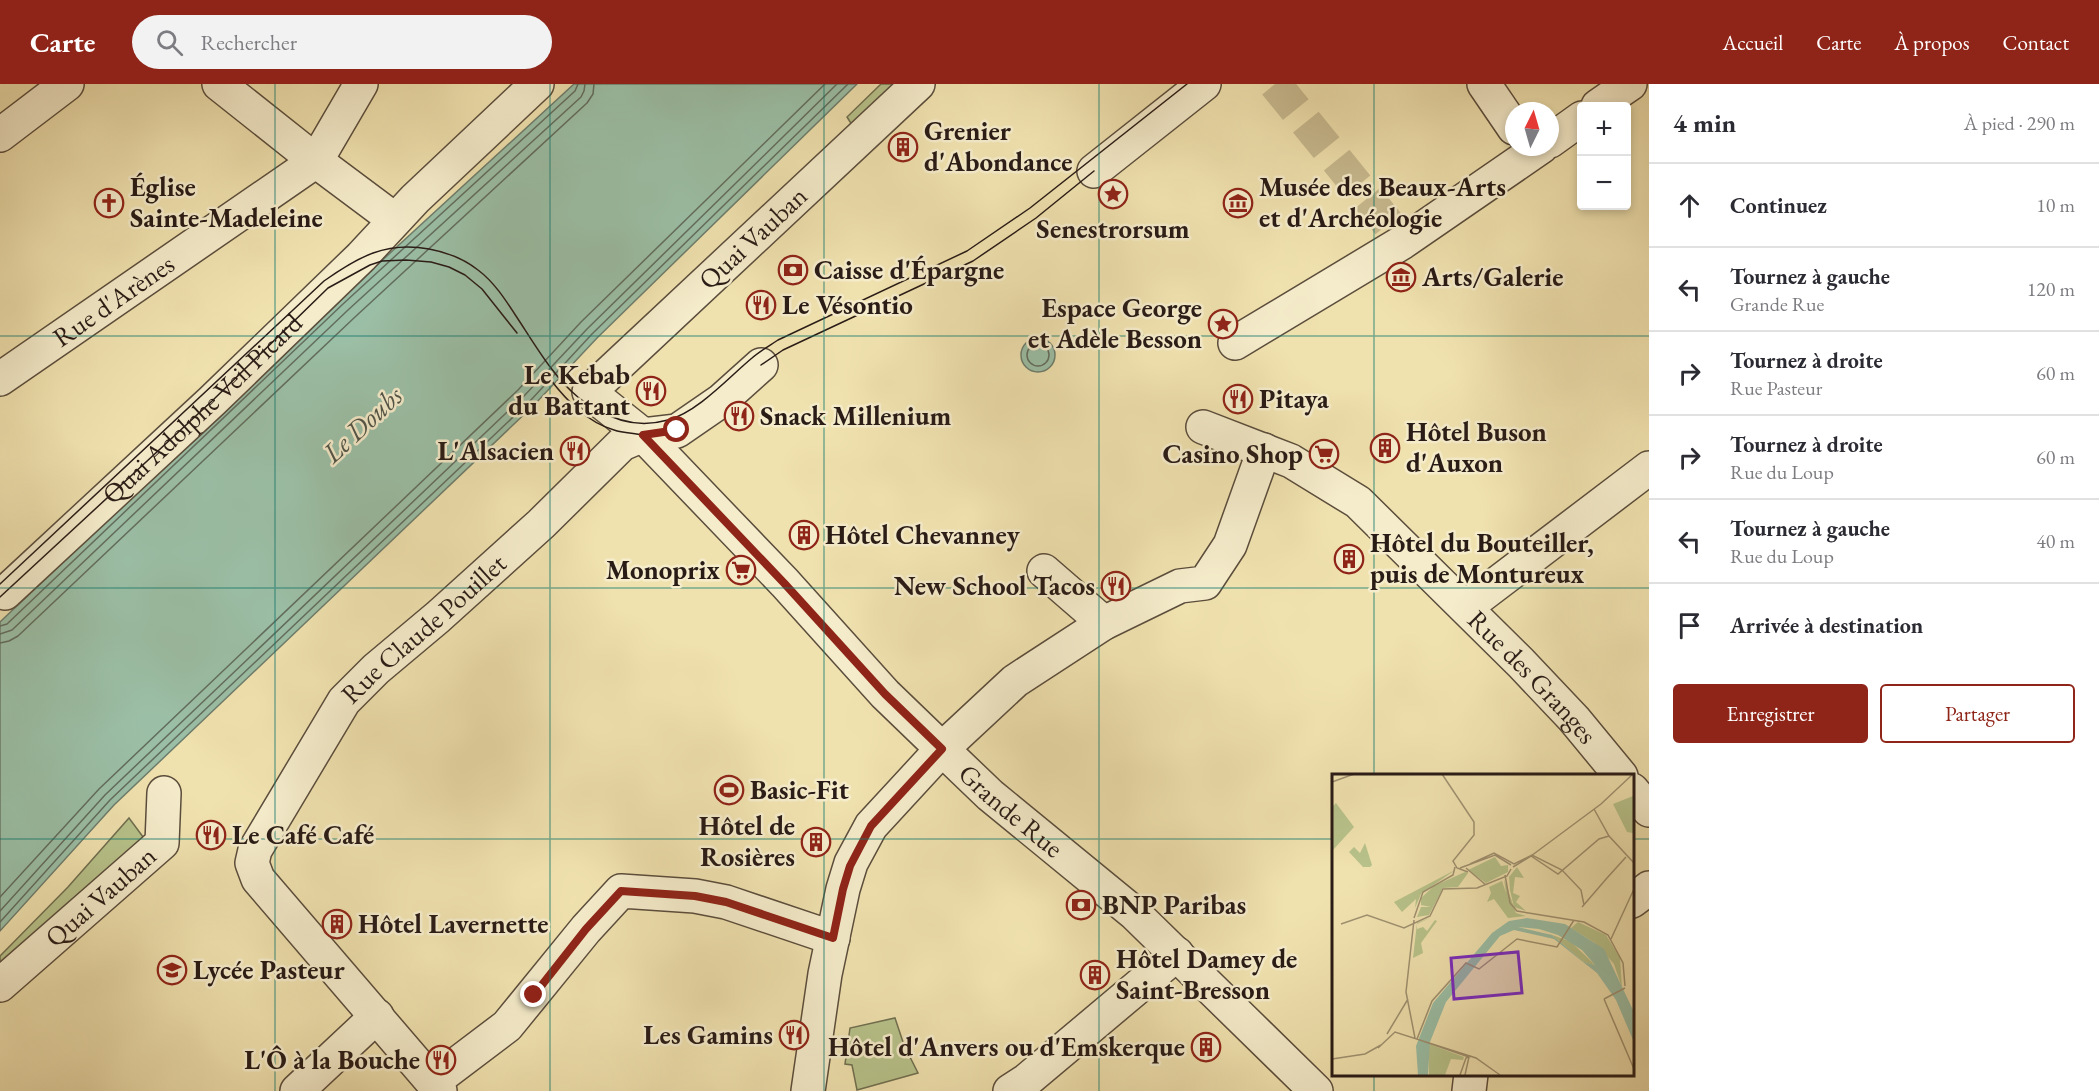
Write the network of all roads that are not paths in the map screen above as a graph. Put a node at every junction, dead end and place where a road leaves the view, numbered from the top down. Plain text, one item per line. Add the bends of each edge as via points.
1 (67, 84) edge
2 (219, 84) edge
3 (361, 84) edge
4 (537, 84) edge
5 (918, 84) edge
6 (1204, 84) edge
7 (1484, 84) edge
8 (1630, 84) edge
9 (1604, 102) edge
10 (1505, 109) edge
11 (1577, 120) edge
12 (1559, 129) edge
13 (0, 135) edge
14 (1516, 156) edge
15 (316, 161) junction
16 (1094, 171) dead end
17 (395, 220) junction
18 (1234, 343) dead end
19 (761, 365) dead end
20 (0, 379) edge
21 (589, 392) joint
22 (1203, 427) dead end
23 (643, 435) junction
24 (1264, 450) junction
25 (1649, 468) edge
26 (1044, 572) dead end
27 (6, 594) edge
28 (1466, 607) junction
29 (1104, 622) junction
30 (942, 749) junction
31 (1619, 774) edge
32 (164, 792) dead end
33 (1634, 792) edge
34 (1649, 810) edge
35 (1649, 888) edge
36 (1634, 899) edge
37 (833, 938) junction
38 (1177, 954) junction
39 (0, 985) edge
40 (376, 1016) junction
41 (1471, 1076) edge
42 (436, 1087) edge
43 (297, 1091) edge
44 (808, 1091) edge
45 (1010, 1091) edge
46 (1316, 1091) edge
47 (1469, 1091) edge

1 - 13 street
2 - 15 street
3 - 15 street
4 - 17 street, Quai Adolphe Veil Picard
5 - 21 street, Quai Vauban
6 - 16 street
7 - 10 street
8 - 9 street
11 - 12 street
14 - 18 street via 1403,242
15 - 17 street
15 - 20 street, Rue d'Arènes
17 - 27 street, Quai Adolphe Veil Picard via 228,385
19 - 23 street, Rue Claude Pouillet via 722,400 677,430
21 - 23 street, Grande Rue
22 - 24 street, Rue des Granges
23 - 30 street, Grande Rue via 885,694
23 - 40 street, Rue Claude Pouillet via 622,444 540,524 344,701 255,850 252,863 258,879
24 - 28 street, Rue des Granges via 1291,461 1358,502
24 - 29 street via 1230,545 1205,583 1180,585
25 - 28 street
26 - 29 street
28 - 31 street, Rue des Granges via 1574,718
29 - 30 street via 1015,681
30 - 37 street via 871,826 850,866
30 - 38 street, Grande Rue via 990,795 1134,913
32 - 39 street, Quai Vauban via 162,843
33 - 34 street
35 - 36 street
37 - 42 street via 726,902 621,891 507,1026
37 - 44 street
38 - 45 street
38 - 46 street, Grande Rue
40 - 42 street
40 - 43 street
41 - 47 street

